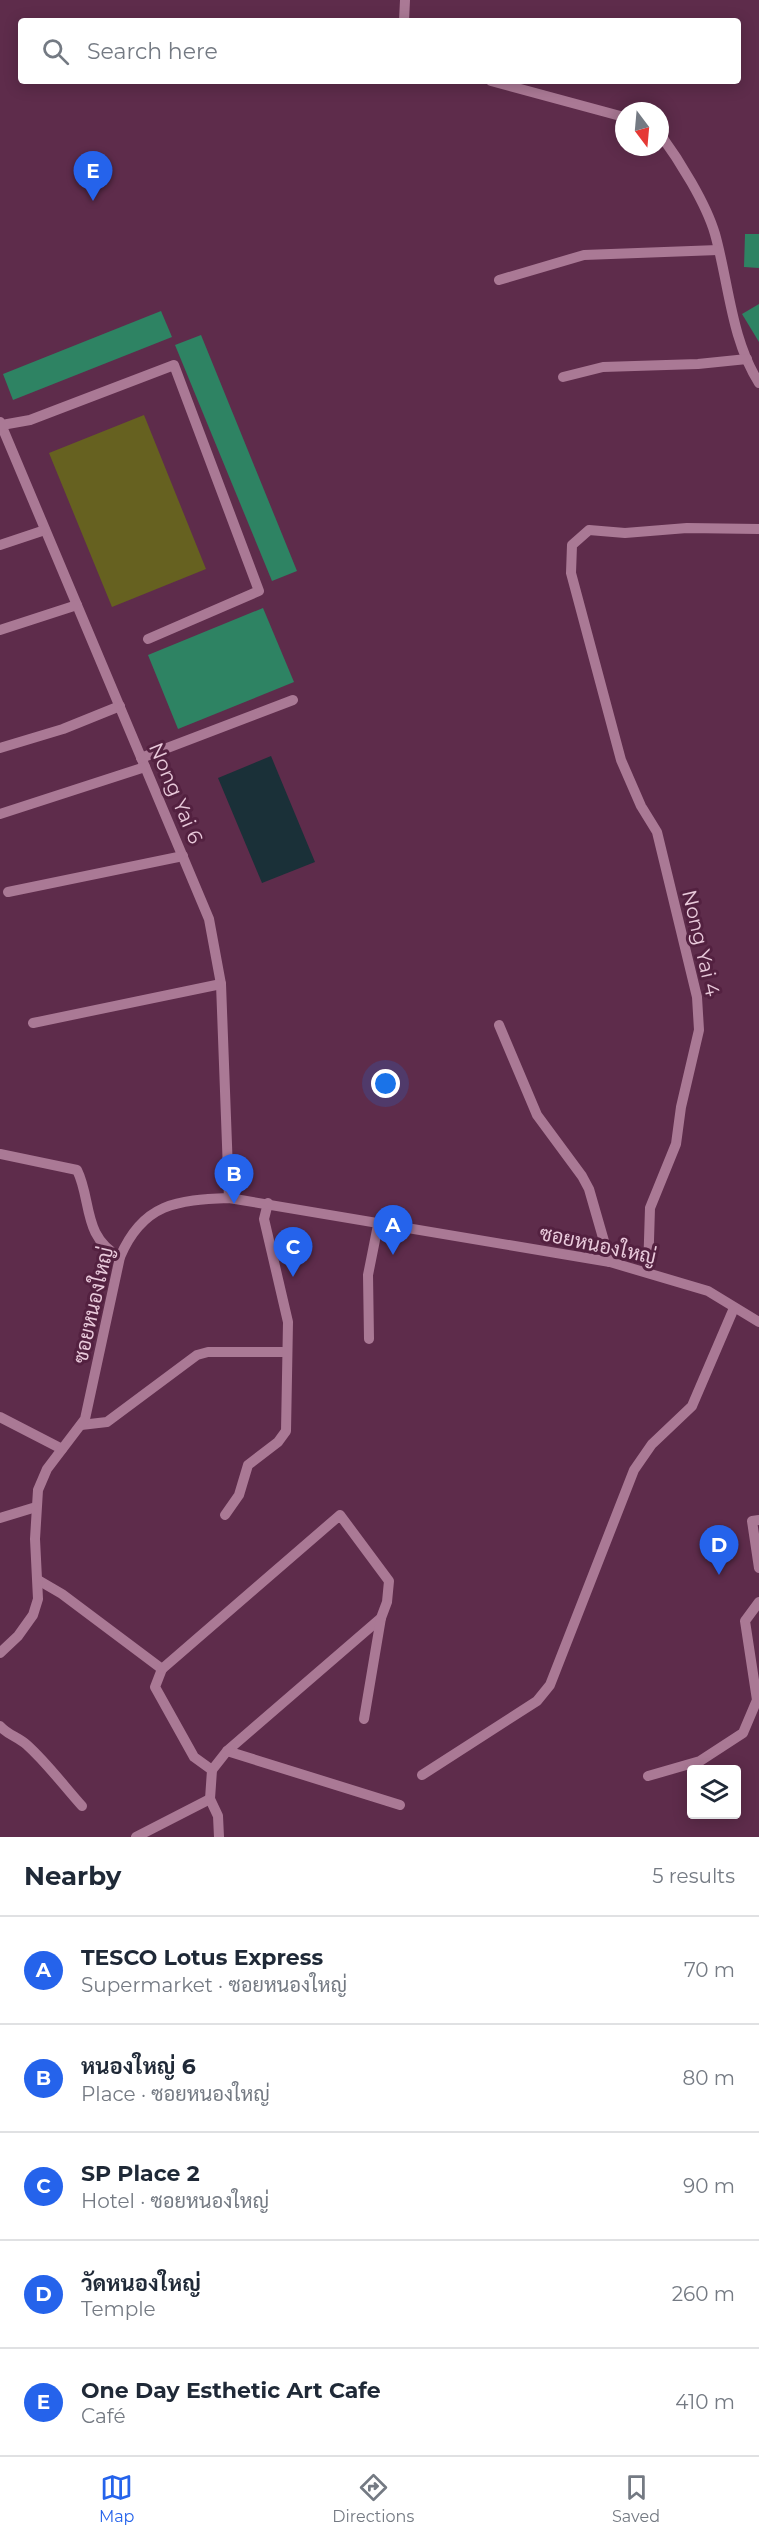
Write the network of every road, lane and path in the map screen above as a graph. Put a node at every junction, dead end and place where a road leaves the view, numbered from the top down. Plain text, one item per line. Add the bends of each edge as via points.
1 (405, 0) edge
2 (404, 18) edge
3 (502, 84) edge
4 (615, 115) edge
5 (669, 146) edge
6 (718, 250) junction
7 (499, 280) dead end
8 (747, 359) junction
9 (563, 377) dead end
10 (759, 383) edge
11 (1, 428) edge
12 (759, 529) edge
13 (45, 530) junction
14 (0, 545) edge
15 (77, 605) junction
16 (0, 630) edge
17 (148, 639) dead end
18 (293, 700) dead end
19 (120, 706) junction
20 (0, 748) edge
21 (143, 762) junction
22 (0, 814) edge
23 (183, 856) junction
24 (8, 892) dead end
25 (221, 984) junction
26 (33, 1023) dead end
27 (499, 1025) dead end
28 (0, 1154) edge
29 (230, 1198) junction
30 (268, 1203) junction
31 (378, 1225) junction
32 (120, 1257) junction
33 (610, 1262) junction
34 (648, 1272) junction
35 (734, 1308) junction
36 (759, 1322) edge
37 (369, 1339) dead end
38 (286, 1352) junction
39 (0, 1418) edge
40 (81, 1425) junction
41 (62, 1449) junction
42 (36, 1507) junction
43 (225, 1515) dead end
44 (0, 1518) edge
45 (759, 1520) edge
46 (759, 1568) edge
47 (38, 1580) junction
48 (759, 1602) edge
49 (381, 1618) junction
50 (0, 1653) edge
51 (162, 1669) junction
52 (364, 1719) dead end
53 (0, 1726) edge
54 (226, 1751) junction
55 (212, 1770) junction
56 (422, 1775) dead end
57 (648, 1776) dead end
58 (210, 1799) junction
59 (400, 1805) dead end
60 (82, 1806) dead end
61 (136, 1837) edge
62 (219, 1837) edge

1 - 2 street
3 - 4 street
5 - 6 street via 714,232
6 - 7 street via 584,255
6 - 8 street
8 - 9 street via 603,367
8 - 10 street
11 - 13 street, Nong Yai 6
11 - 17 street via 174,365 259,591
12 - 34 street, Nong Yai 4 via 687,528 626,533 589,530 572,545 571,573 621,760 657,832 697,997 699,1030 676,1144 650,1208
13 - 14 street
13 - 15 street, Nong Yai 6
15 - 16 street
15 - 19 street, Nong Yai 6
18 - 21 street
19 - 20 street
19 - 21 street, Nong Yai 6
21 - 22 street
21 - 23 street, Nong Yai 6
23 - 24 street
23 - 25 street, Nong Yai 6 via 209,919
25 - 26 street
25 - 29 street, Nong Yai 6
27 - 33 street via 537,1115 589,1189
28 - 32 street via 77,1170 90,1221 101,1241
29 - 30 street, ซอยหนองใหญ่
29 - 32 street, ซอยหนองใหญ่ via 176,1203 152,1212 128,1238
30 - 31 street, ซอยหนองใหญ่
30 - 38 street via 264,1220 288,1322
31 - 33 street, ซอยหนองใหญ่
31 - 37 street via 368,1275
32 - 40 street, ซอยหนองใหญ่ via 91,1402
33 - 34 street, ซอยหนองใหญ่
34 - 35 street, ซอยหนองใหญ่ via 708,1291
35 - 36 street, ซอยหนองใหญ่
35 - 56 street via 692,1406 652,1444 634,1470 550,1685 537,1701
38 - 40 street via 197,1355 107,1422
38 - 43 street via 286,1431 248,1465 240,1495
39 - 41 street
40 - 41 street, ซอยหนองใหญ่
41 - 42 street, ซอยหนองใหญ่ via 47,1469
42 - 44 street
42 - 47 street, ซอยหนองใหญ่
45 - 46 street via 752,1521
47 - 50 street, ซอยหนองใหญ่ via 33,1615
47 - 51 street
48 - 57 street via 745,1621 757,1700 743,1733 700,1761
49 - 51 street via 389,1581 340,1515
49 - 52 street
49 - 54 street
51 - 55 street via 155,1687 194,1757
53 - 60 street via 28,1746
54 - 55 street
54 - 59 street
55 - 58 street
58 - 61 street
58 - 62 street via 218,1816

